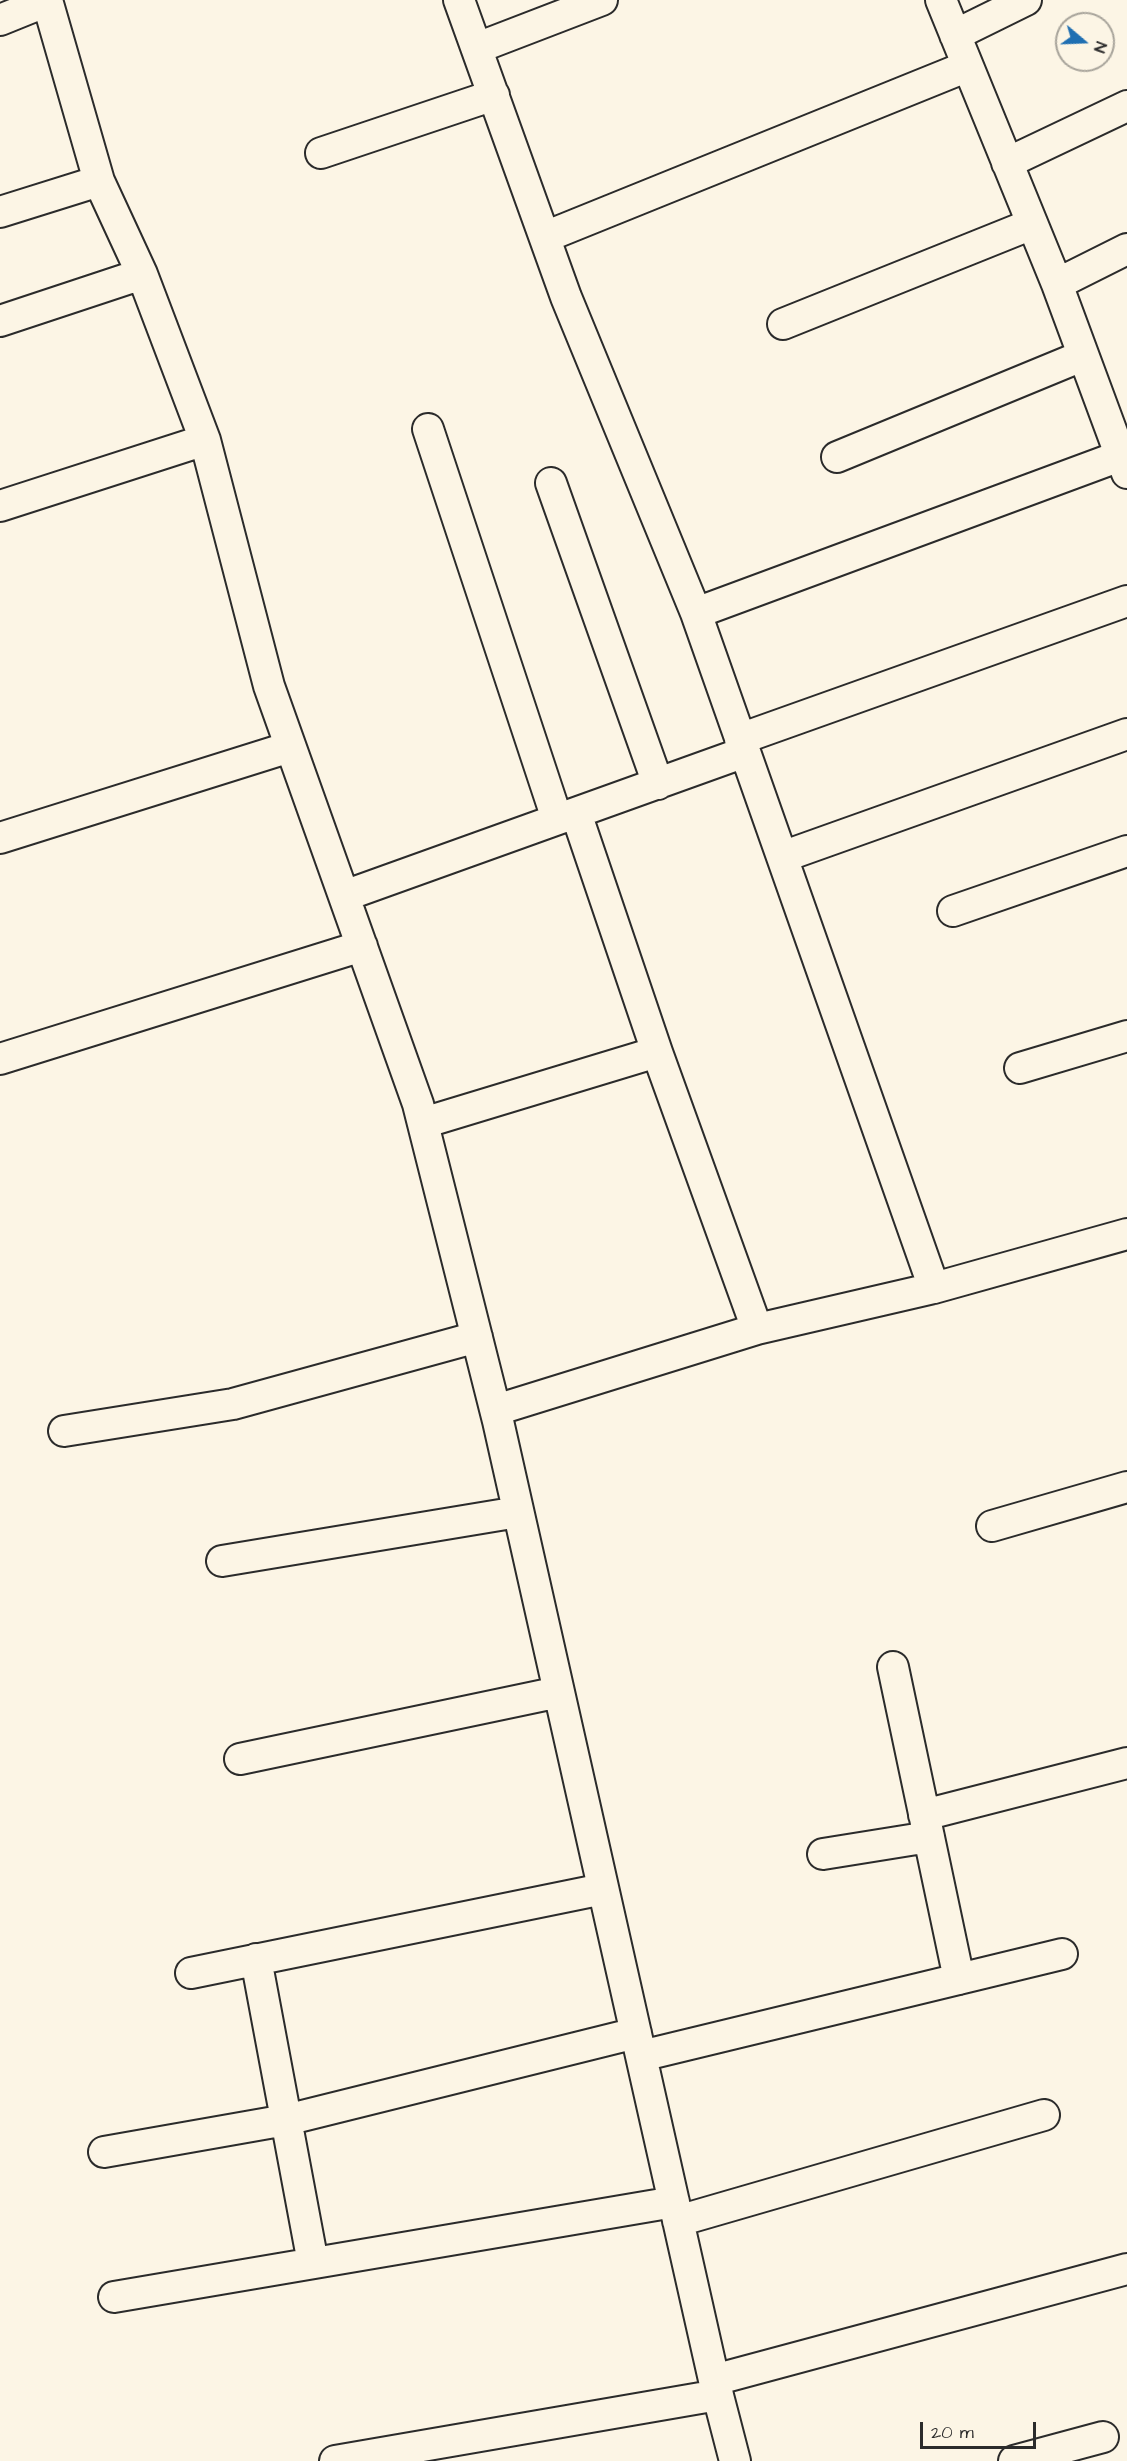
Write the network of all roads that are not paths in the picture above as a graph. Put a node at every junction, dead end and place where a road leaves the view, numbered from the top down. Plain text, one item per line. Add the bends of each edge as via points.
1 (459, 0) edge
2 (603, 0) edge
3 (941, 0) edge
4 (1026, 0) edge
5 (47, 1) edge
6 (0, 20) edge
7 (955, 35) junction
8 (477, 48) junction
9 (968, 66) junction
10 (494, 95) junction
11 (1127, 106) edge
12 (321, 153) dead end
13 (1007, 163) junction
14 (99, 181) junction
15 (0, 212) edge
16 (1032, 224) junction
17 (545, 237) junction
18 (1127, 249) edge
19 (142, 274) junction
20 (1057, 284) junction
21 (0, 321) edge
22 (783, 324) dead end
23 (1082, 356) junction
24 (428, 429) dead end
25 (206, 440) junction
26 (1122, 448) edge
27 (837, 457) dead end
28 (551, 483) dead end
29 (0, 506) edge
30 (1127, 601) edge
31 (696, 613) junction
32 (1127, 734) edge
33 (743, 746) junction
34 (290, 747) junction
35 (658, 784) junction
36 (566, 816) junction
37 (0, 838) edge
38 (1127, 851) edge
39 (782, 857) junction
40 (344, 896) junction
41 (953, 911) dead end
42 (362, 946) junction
43 (1127, 1036) edge
44 (657, 1052) junction
45 (0, 1059) edge
46 (1020, 1068) dead end
47 (423, 1123) junction
48 (1127, 1234) edge
49 (934, 1288) junction
50 (757, 1329) junction
51 (477, 1337) junction
52 (496, 1410) junction
53 (64, 1431) dead end
54 (1127, 1487) edge
55 (518, 1512) junction
56 (992, 1526) dead end
57 (222, 1561) dead end
58 (893, 1667) dead end
59 (559, 1692) junction
60 (240, 1759) dead end
61 (1127, 1763) edge
62 (926, 1826) junction
63 (823, 1854) dead end
64 (603, 1889) junction
65 (1062, 1954) dead end
66 (256, 1959) junction
67 (191, 1973) dead end
68 (959, 1979) junction
69 (638, 2045) junction
70 (1044, 2115) dead end
71 (286, 2120) junction
72 (104, 2152) dead end
73 (676, 2212) junction
74 (313, 2263) junction
75 (1127, 2269) edge
76 (114, 2297) dead end
77 (716, 2388) junction
78 (1103, 2437) dead end
79 (334, 2461) edge
80 (735, 2461) edge
81 (1014, 2461) edge

1 - 8 street
2 - 8 street
3 - 7 street
4 - 7 street
5 - 6 street
5 - 14 street
7 - 9 street
8 - 10 street
9 - 13 street
9 - 17 street
10 - 12 street
10 - 17 street
11 - 13 street
13 - 16 street
14 - 15 street
14 - 19 street
16 - 20 street
16 - 22 street
17 - 31 street
18 - 20 street
19 - 21 street
19 - 25 street
20 - 23 street
23 - 26 street
23 - 27 street
24 - 36 street
25 - 29 street
25 - 34 street via 269,686
26 - 31 street
28 - 35 street
30 - 33 street
31 - 33 street
32 - 39 street
33 - 35 street
33 - 39 street
34 - 37 street
34 - 40 street
35 - 36 street
36 - 40 street
36 - 44 street
38 - 41 street
39 - 49 street
40 - 42 street
42 - 45 street
42 - 47 street
43 - 46 street
44 - 47 street
44 - 50 street
47 - 51 street
48 - 49 street
49 - 50 street
50 - 52 street
51 - 52 street
51 - 53 street via 233,1404
52 - 55 street
54 - 56 street
55 - 57 street
55 - 59 street
58 - 62 street
59 - 60 street
59 - 64 street
61 - 62 street
62 - 63 street
62 - 68 street
64 - 66 street
64 - 69 street
65 - 68 street
66 - 67 street
66 - 71 street
68 - 69 street
69 - 71 street
69 - 73 street
70 - 73 street
71 - 72 street
71 - 74 street
73 - 74 street
73 - 77 street
74 - 76 street
75 - 77 street
77 - 79 street
77 - 80 street
78 - 81 street

